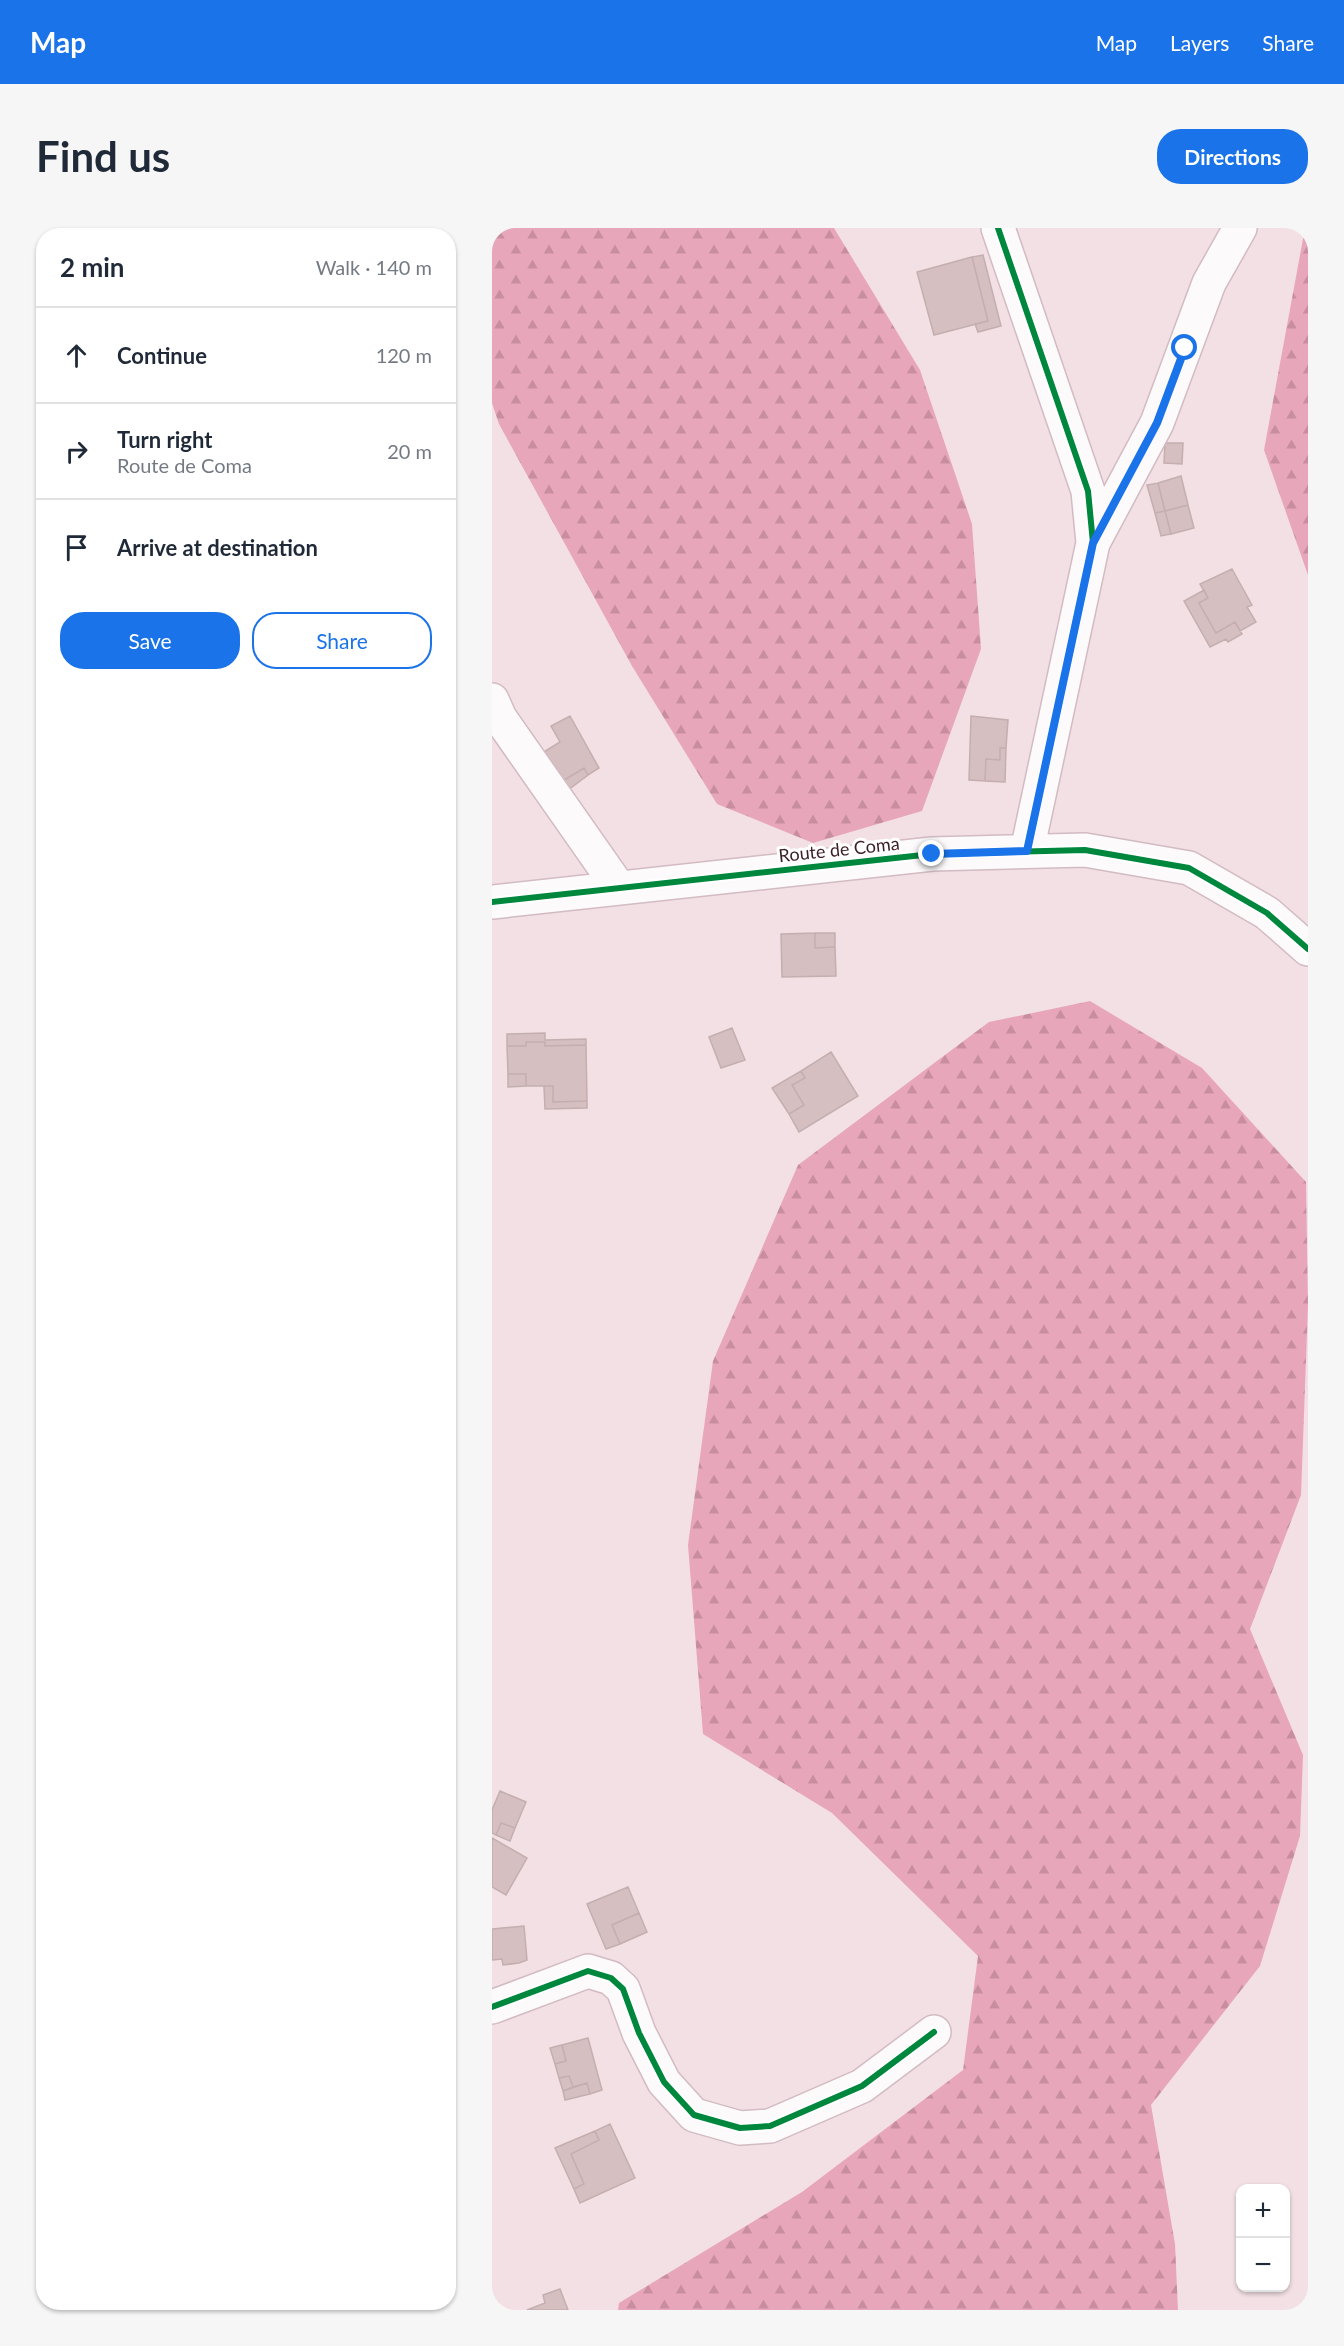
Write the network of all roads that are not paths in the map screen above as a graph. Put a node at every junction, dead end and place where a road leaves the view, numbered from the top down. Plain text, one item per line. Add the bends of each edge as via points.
1 (998, 228) edge
2 (1240, 228) edge
3 (1093, 543) junction
4 (492, 700) edge
5 (1027, 851) junction
6 (619, 888) junction
7 (492, 902) edge
8 (1308, 950) edge
9 (492, 2007) edge
10 (934, 2032) dead end

1 - 3 street via 1088,491
2 - 3 street via 1209,283 1157,423
3 - 5 street
4 - 6 street via 500,718
5 - 6 street, Route de Coma via 932,854
5 - 8 street, Route de Coma via 1085,850 1189,868 1267,913
6 - 7 street, Route de Coma
9 - 10 street via 588,1971 611,1978 623,1989 639,2033 664,2082 694,2115 740,2128 770,2126 862,2086

